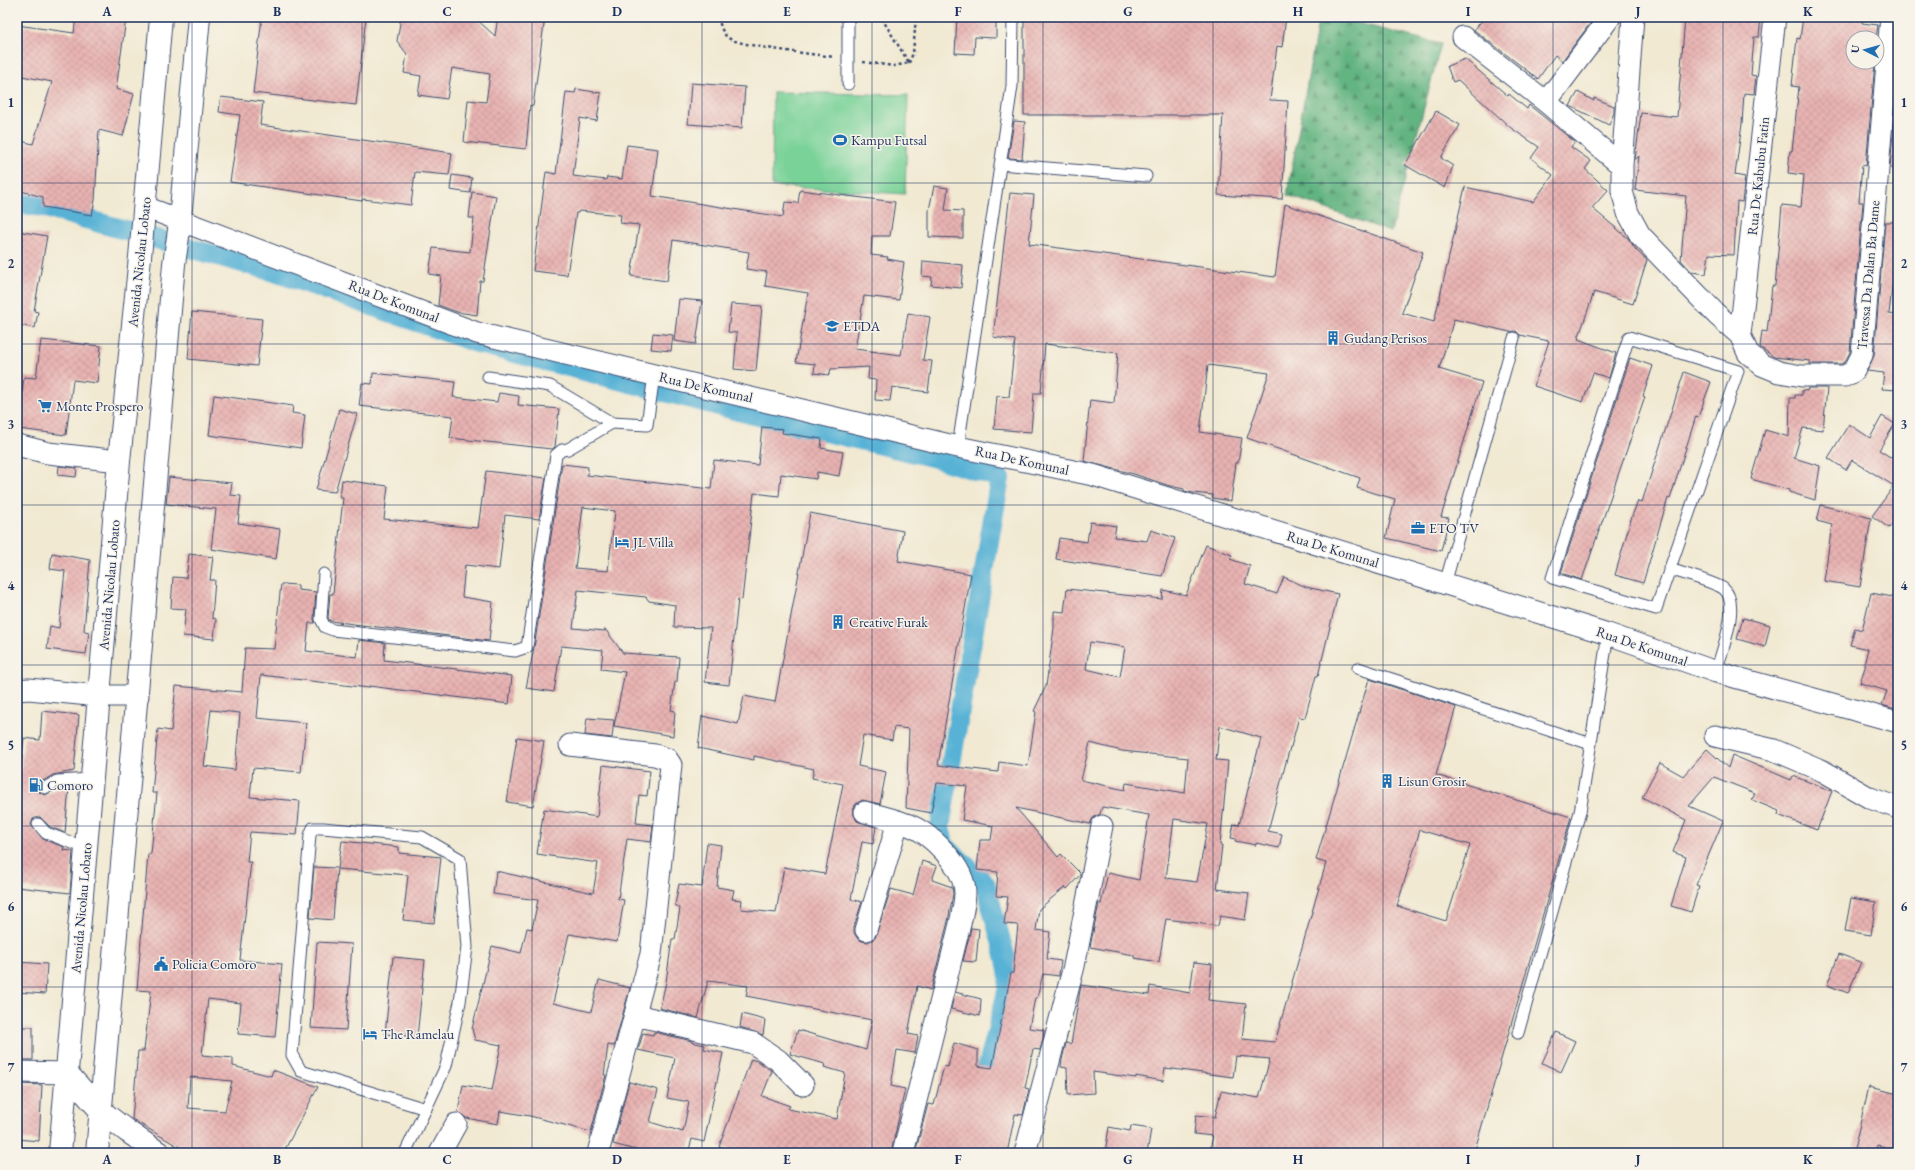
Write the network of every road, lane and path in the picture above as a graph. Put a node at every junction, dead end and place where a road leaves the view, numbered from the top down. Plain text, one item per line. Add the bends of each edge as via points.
1 (162, 17) edge
2 (199, 17) edge
3 (719, 17) edge
4 (848, 17) edge
5 (881, 17) edge
6 (916, 17) edge
7 (1013, 17) edge
8 (1610, 17) edge
9 (1633, 17) edge
10 (1775, 17) edge
11 (1891, 17) edge
12 (1463, 37) dead end
13 (847, 59) junction
14 (909, 63) junction
15 (848, 84) dead end
16 (1546, 102) junction
17 (1000, 164) junction
18 (1622, 166) junction
19 (1146, 176) dead end
20 (145, 207) junction
21 (180, 225) junction
22 (1740, 335) junction
23 (1514, 338) dead end
24 (654, 375) junction
25 (488, 377) dead end
26 (612, 423) junction
27 (17, 445) edge
28 (958, 447) junction
29 (119, 461) junction
30 (1669, 569) junction
31 (324, 574) dead end
32 (1445, 584) junction
33 (1608, 634) junction
34 (1358, 668) dead end
35 (1716, 672) junction
36 (17, 690) edge
37 (99, 696) junction
38 (138, 696) junction
39 (1898, 722) edge
40 (1715, 736) dead end
41 (1591, 744) junction
42 (570, 745) dead end
43 (92, 779) junction
44 (45, 788) dead end
45 (1898, 808) edge
46 (865, 812) dead end
47 (898, 822) junction
48 (38, 824) dead end
49 (1102, 826) dead end
50 (86, 848) junction
51 (866, 930) dead end
52 (636, 1015) junction
53 (1518, 1033) dead end
54 (17, 1072) edge
55 (67, 1074) junction
56 (803, 1085) dead end
57 (426, 1109) junction
58 (101, 1112) junction
59 (456, 1124) dead end
60 (60, 1153) edge
61 (98, 1153) edge
62 (159, 1153) edge
63 (405, 1153) edge
64 (440, 1153) edge
65 (598, 1153) edge
66 (903, 1153) edge
67 (1025, 1153) edge

1 - 20 main road, Avenida Nicolau Lobato
2 - 21 main road
3 - 13 path via 719,24 727,37 749,44
4 - 13 lane
5 - 14 path
6 - 14 path via 913,53
7 - 17 lane via 1012,86
8 - 16 street
9 - 18 street, Travessa Da Dalan Ba Dame
10 - 22 street, Rua De Kabubu Fatin
11 - 22 street, Travessa Da Dalan Ba Dame via 1862,355 1854,371 1845,376 1802,376 1762,366 1748,352
12 - 16 street
13 - 14 path via 894,66
13 - 15 lane
16 - 18 street
17 - 19 lane
17 - 28 lane
18 - 22 street, Travessa Da Dalan Ba Dame via 1622,191 1628,213 1640,235 1717,315
20 - 21 street, Rua De Komunal
20 - 29 main road, Avenida Nicolau Lobato
21 - 24 street, Rua De Komunal via 477,333
21 - 38 main road via 174,264
23 - 32 lane
24 - 26 lane via 646,425
24 - 28 street, Rua De Komunal
25 - 26 lane via 550,386
26 - 31 lane via 556,455 527,648 522,650 333,630 325,626 321,619
27 - 29 street via 48,453
28 - 32 street, Rua De Komunal via 1093,475
29 - 37 main road, Avenida Nicolau Lobato
30 - 30 lane via 1738,371 1629,337 1552,578 1656,609
30 - 35 lane via 1724,589 1729,597 1732,608
32 - 33 street, Rua De Komunal
33 - 35 street, Rua De Komunal
33 - 41 lane
34 - 41 lane
35 - 39 street, Rua De Komunal
36 - 37 street
37 - 38 street
37 - 43 main road, Avenida Nicolau Lobato
38 - 58 main road
40 - 45 street via 1774,750 1823,771 1870,798
41 - 53 lane via 1580,812
42 - 52 street via 655,755 667,758 671,765 651,954
43 - 44 lane via 57,781
43 - 50 main road, Avenida Nicolau Lobato
46 - 47 street
47 - 51 street
47 - 66 street via 908,824 928,836 944,852 959,871 965,893 960,924
48 - 50 lane via 46,833
49 - 67 street via 1074,966
50 - 55 main road, Avenida Nicolau Lobato
52 - 56 street via 753,1043 778,1060
52 - 65 street
54 - 55 street
55 - 58 main road
55 - 60 main road, Avenida Nicolau Lobato
57 - 57 lane via 446,1066 460,1002 467,947 460,859 422,837 313,828 310,835 292,1055 301,1071
57 - 63 lane
58 - 61 main road
58 - 62 main road
59 - 64 street

